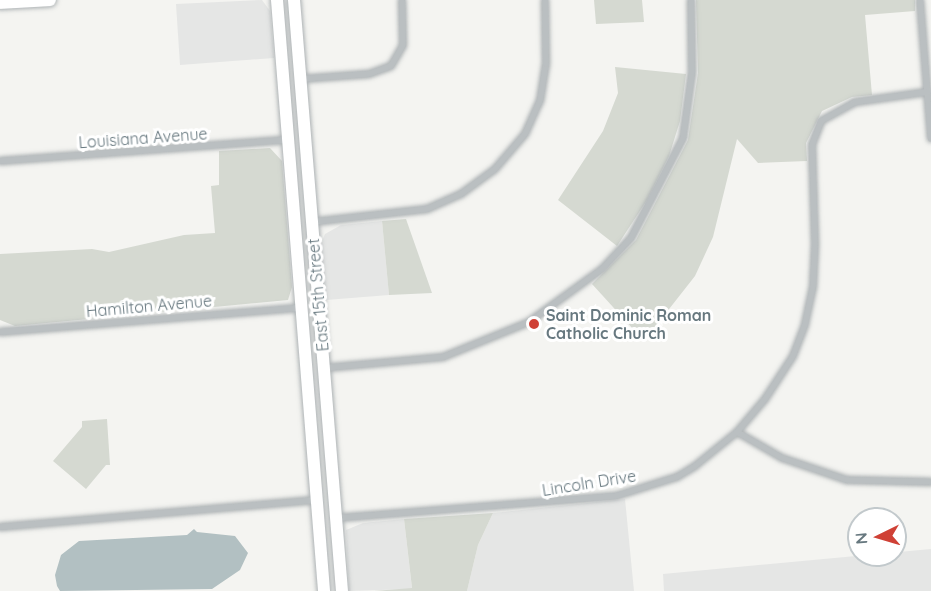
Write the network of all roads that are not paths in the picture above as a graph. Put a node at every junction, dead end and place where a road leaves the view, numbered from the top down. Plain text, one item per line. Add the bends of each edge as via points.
1 (50, 0) edge
2 (277, 0) edge
3 (294, 0) edge
4 (402, 0) edge
5 (544, 0) edge
6 (691, 0) edge
7 (920, 0) edge
8 (0, 3) edge
9 (928, 75) edge
10 (301, 79) junction
11 (927, 92) junction
12 (306, 139) junction
13 (931, 139) edge
14 (288, 140) junction
15 (0, 161) edge
16 (312, 222) junction
17 (294, 224) junction
18 (319, 306) junction
19 (301, 308) junction
20 (0, 332) edge
21 (324, 368) junction
22 (306, 370) junction
23 (737, 432) junction
24 (931, 482) edge
25 (334, 499) junction
26 (316, 500) junction
27 (336, 519) junction
28 (318, 520) junction
29 (0, 527) edge
30 (324, 591) edge
31 (342, 591) edge

1 - 8 main road
2 - 14 main road, East 15th Street
3 - 10 main road, East 15th Street
4 - 10 street via 404,45 391,66 369,74
5 - 16 street via 546,64 540,101 525,134 495,169 461,194 427,209
6 - 21 street via 692,72 682,138 631,237 602,269 529,322 443,357
7 - 9 street
9 - 11 street
10 - 12 main road, East 15th Street
11 - 13 street
11 - 23 street, Lincoln Drive via 855,102 821,121 812,145 815,244 813,287 805,324 792,356 765,399
12 - 14 main road
12 - 16 main road, East 15th Street
14 - 15 street, Louisiana Avenue
14 - 17 main road, East 15th Street
16 - 17 main road
16 - 18 main road, East 15th Street
17 - 19 main road, East 15th Street
18 - 19 main road
18 - 21 main road, East 15th Street
19 - 20 street, Hamilton Avenue
19 - 22 main road, East 15th Street
21 - 22 main road
21 - 25 main road, East 15th Street
22 - 26 main road, East 15th Street
23 - 24 street via 782,458 847,480
23 - 27 street, Lincoln Drive via 677,477 616,496
25 - 26 main road
25 - 27 main road, East 15th Street
26 - 28 main road, East 15th Street
26 - 29 street
27 - 28 main road
27 - 31 main road, East 15th Street
28 - 30 main road, East 15th Street

